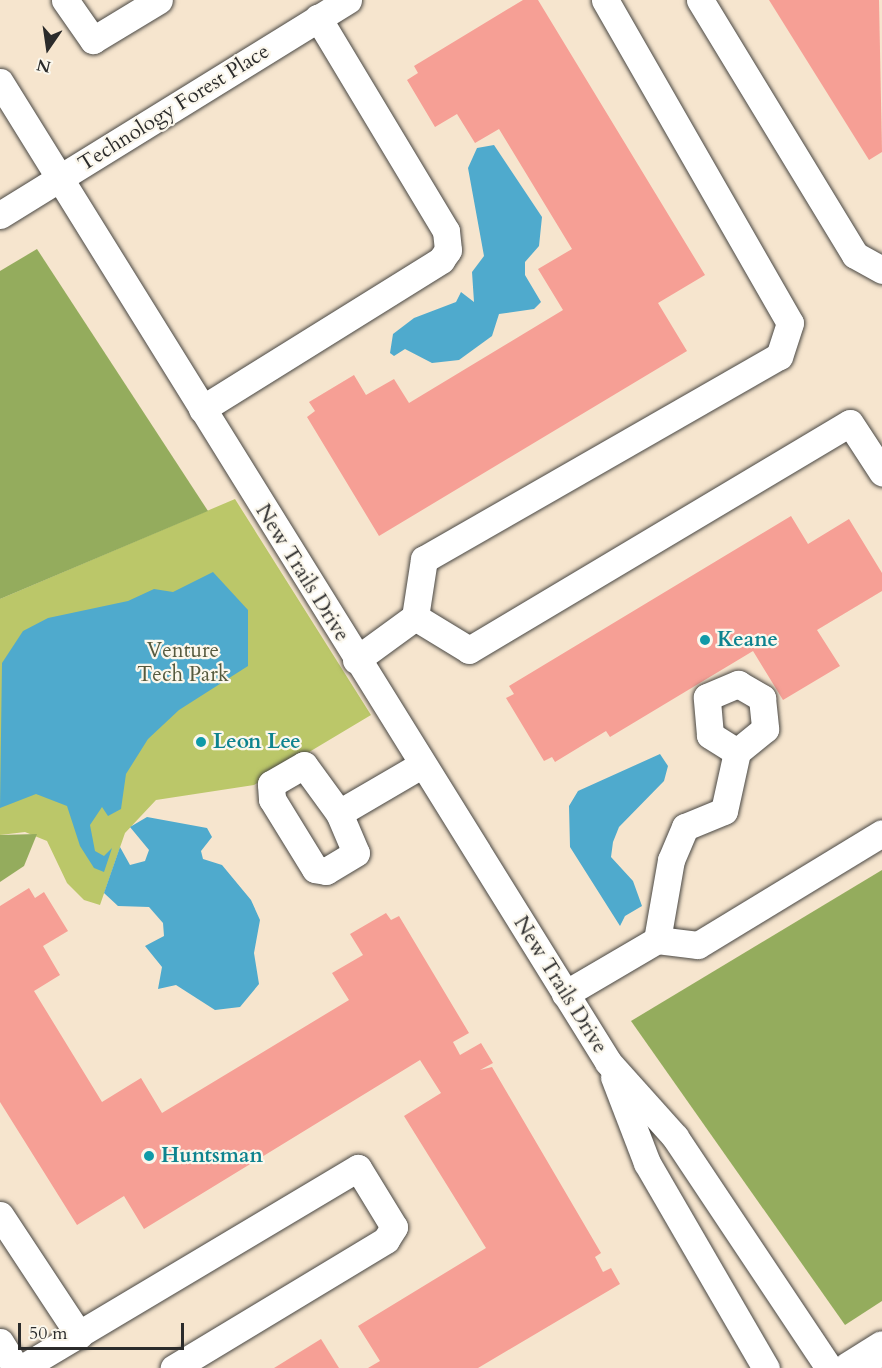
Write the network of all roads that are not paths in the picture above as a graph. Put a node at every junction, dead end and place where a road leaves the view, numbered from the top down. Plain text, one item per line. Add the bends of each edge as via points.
1 (65, 0) edge
2 (159, 0) edge
3 (348, 0) edge
4 (605, 0) edge
5 (700, 0) edge
6 (318, 18) junction
7 (0, 81) edge
8 (60, 178) junction
9 (0, 215) edge
10 (882, 270) edge
11 (202, 409) junction
12 (882, 472) edge
13 (415, 617) junction
14 (356, 660) junction
15 (737, 752) dead end
16 (422, 765) junction
17 (339, 813) dead end
18 (882, 832) edge
19 (657, 940) junction
20 (565, 994) junction
21 (608, 1062) junction
22 (0, 1215) edge
23 (79, 1335) junction
24 (0, 1342) edge
25 (882, 1347) edge
26 (16, 1368) edge
27 (22, 1368) edge
28 (174, 1368) edge
29 (766, 1368) edge
30 (829, 1368) edge
31 (849, 1368) edge

1 - 2 street via 93,40
3 - 6 street, Technology Forest Place
4 - 13 street via 790,323 779,356 424,559
5 - 10 street via 855,255
6 - 8 street, Technology Forest Place
6 - 11 street via 446,231 448,250 441,260
7 - 8 street, New Trails Drive
8 - 9 street, Technology Forest Place
8 - 11 street, New Trails Drive
11 - 14 street, New Trails Drive
12 - 13 street via 850,423 469,650
13 - 14 street
14 - 16 street, New Trails Drive
15 - 19 street via 724,811 685,827 671,860
16 - 17 street
16 - 20 street, New Trails Drive
18 - 19 street via 698,945
19 - 20 street
20 - 21 street, New Trails Drive
21 - 29 street, New Trails Drive via 647,1163
21 - 30 street, New Trails Drive via 675,1137
22 - 23 street
23 - 27 street
23 - 28 street via 358,1168 393,1227 386,1240
24 - 26 street
25 - 31 main road

